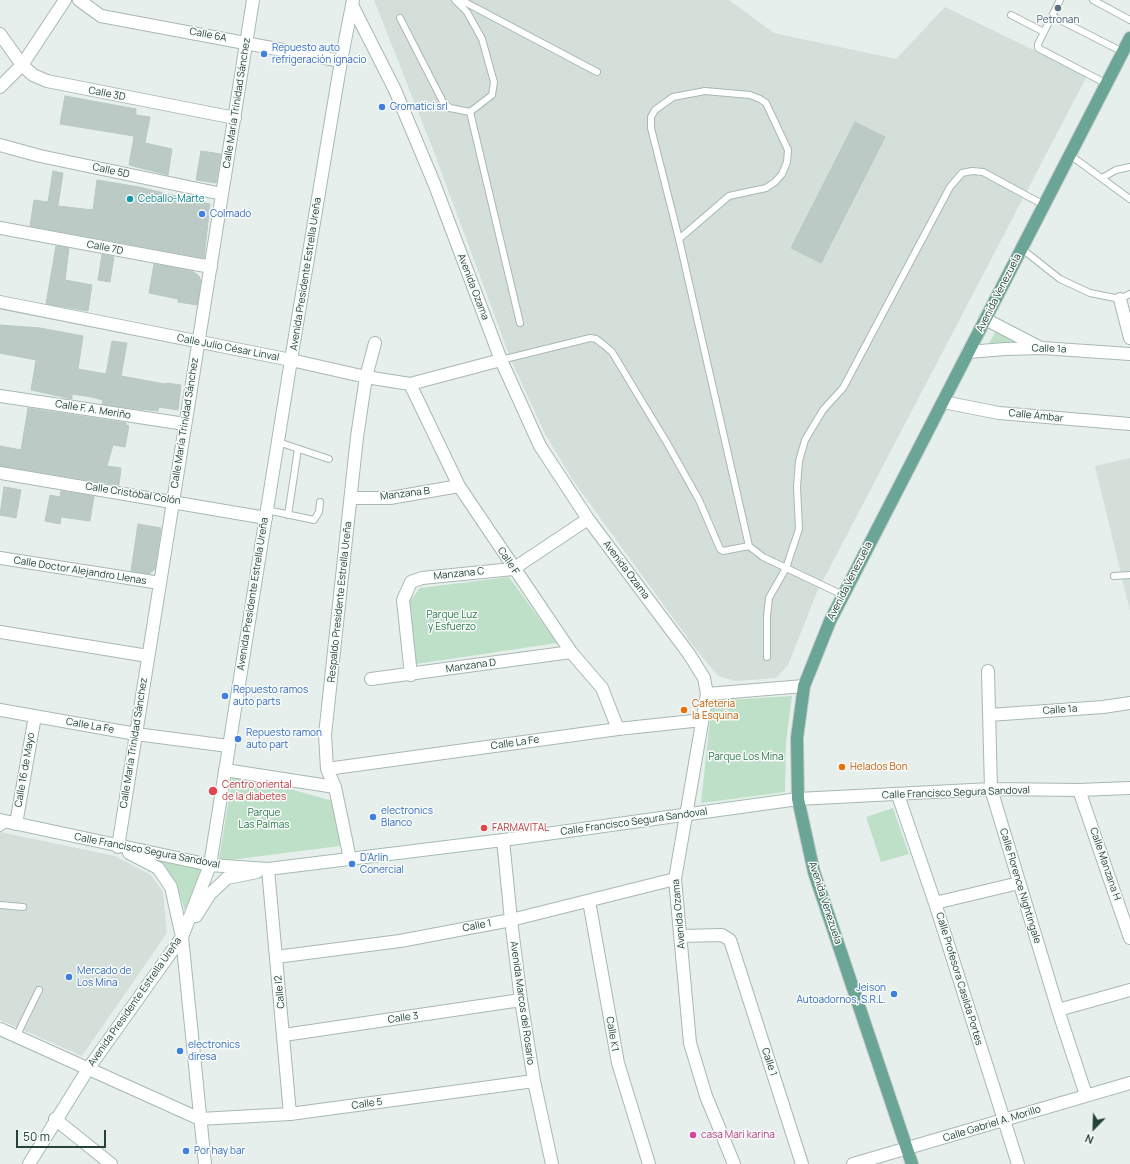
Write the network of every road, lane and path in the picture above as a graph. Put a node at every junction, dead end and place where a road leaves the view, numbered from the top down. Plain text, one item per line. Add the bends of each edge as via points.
1 (65, 0) edge
2 (79, 0) edge
3 (253, 0) edge
4 (455, 0) edge
5 (461, 0) edge
6 (1060, 0) edge
7 (1094, 0) edge
8 (352, 2) edge
9 (1011, 15) dead end
10 (1052, 16) junction
11 (400, 18) dead end
12 (1130, 20) edge
13 (1044, 32) junction
14 (0, 34) edge
15 (1130, 38) edge
16 (246, 43) junction
17 (1123, 52) junction
18 (341, 60) junction
19 (22, 65) junction
20 (597, 72) dead end
21 (1106, 84) junction
22 (0, 87) edge
23 (470, 112) junction
24 (234, 118) junction
25 (0, 148) edge
26 (1070, 155) junction
27 (1130, 168) edge
28 (1102, 178) junction
29 (222, 194) junction
30 (1130, 199) edge
31 (1044, 205) junction
32 (0, 228) edge
33 (679, 239) junction
34 (1022, 249) junction
35 (211, 268) junction
36 (1125, 297) edge
37 (0, 302) edge
38 (985, 319) junction
39 (520, 323) dead end
40 (1130, 338) edge
41 (199, 342) junction
42 (375, 343) dead end
43 (1042, 348) junction
44 (968, 352) junction
45 (1130, 354) edge
46 (291, 360) junction
47 (501, 360) junction
48 (366, 377) junction
49 (410, 384) junction
50 (0, 396) edge
51 (942, 402) junction
52 (185, 424) junction
53 (1130, 424) edge
54 (278, 442) junction
55 (298, 449) junction
56 (329, 458) dead end
57 (0, 473) edge
58 (459, 486) junction
59 (352, 498) junction
60 (173, 501) junction
61 (320, 502) dead end
62 (266, 514) junction
63 (288, 515) junction
64 (588, 519) junction
65 (749, 546) junction
66 (0, 558) edge
67 (786, 568) junction
68 (513, 569) junction
69 (1130, 575) edge
70 (1114, 576) dead end
71 (160, 583) junction
72 (843, 595) junction
73 (0, 632) edge
74 (570, 652) junction
75 (148, 656) junction
76 (767, 657) dead end
77 (988, 671) dead end
78 (411, 675) junction
79 (371, 679) dead end
80 (804, 686) junction
81 (707, 694) junction
82 (1130, 703) edge
83 (0, 710) edge
84 (989, 715) junction
85 (35, 716) junction
86 (702, 720) junction
87 (618, 729) junction
88 (136, 734) junction
89 (228, 746) junction
90 (327, 769) junction
91 (225, 770) junction
92 (334, 787) junction
93 (1130, 788) edge
94 (991, 789) junction
95 (1079, 790) junction
96 (898, 795) junction
97 (798, 800) junction
98 (686, 815) junction
99 (6, 824) edge
100 (503, 840) junction
101 (118, 847) junction
102 (350, 859) junction
103 (210, 865) junction
104 (268, 869) junction
105 (675, 879) junction
106 (1019, 883) junction
107 (589, 901) junction
108 (1124, 902) edge
109 (935, 903) junction
110 (0, 905) edge
111 (23, 907) dead end
112 (510, 920) junction
113 (681, 936) junction
114 (182, 937) junction
115 (1130, 938) edge
116 (276, 956) junction
117 (39, 990) dead end
118 (1130, 990) edge
119 (521, 1000) junction
120 (1058, 1010) junction
121 (2, 1033) edge
122 (284, 1035) junction
123 (16, 1037) junction
124 (88, 1069) junction
125 (534, 1082) junction
126 (1130, 1082) edge
127 (1086, 1095) junction
128 (290, 1114) junction
129 (55, 1119) junction
130 (200, 1119) junction
131 (1003, 1120) junction
132 (907, 1150) junction
133 (29, 1164) edge
134 (111, 1164) edge
135 (205, 1164) edge
136 (552, 1164) edge
137 (649, 1164) edge
138 (734, 1164) edge
139 (802, 1164) edge
140 (853, 1164) edge
141 (912, 1164) edge
142 (1018, 1164) edge

1 - 19 street
2 - 16 street, Calle 6A via 101,16
3 - 16 street, Calle María Trinidad Sánchez
4 - 23 lane via 467,12 482,39 494,82 492,95
5 - 20 lane
6 - 10 lane
7 - 12 lane
8 - 18 street, Avenida Presidente Estrella Ureña
8 - 47 street, Avenida Ozama via 395,90 434,183
9 - 13 lane
10 - 13 lane
10 - 17 lane
11 - 23 lane via 443,102 450,108
13 - 21 lane via 1038,48
14 - 19 street, Calle 3D
15 - 17 main road, Avenida Venezuela
16 - 18 street, Calle 6A
16 - 24 street, Calle María Trinidad Sánchez
17 - 21 main road, Avenida Venezuela
18 - 46 street, Avenida Presidente Estrella Ureña
19 - 22 street
19 - 24 street, Calle 3D via 40,78 63,85
21 - 26 main road, Avenida Venezuela
23 - 39 lane
24 - 29 street, Calle María Trinidad Sánchez
25 - 29 street, Calle 5D
26 - 28 lane
26 - 31 main road, Avenida Venezuela
27 - 28 lane via 1116,170
28 - 30 lane
29 - 35 street, Calle María Trinidad Sánchez
31 - 34 main road, Avenida Venezuela
31 - 67 lane via 983,172 962,173 950,187 843,388 823,410 806,440 799,468 799,529
32 - 35 street, Calle 7D
33 - 33 lane via 651,128 651,118 655,110 673,97 705,91 750,95 760,99 766,103 788,150 782,174 766,188 729,196
33 - 65 lane
34 - 36 lane via 1060,279 1090,293
34 - 38 main road, Avenida Venezuela
35 - 41 street, Calle María Trinidad Sánchez
36 - 40 street
37 - 41 street, Calle Julio César Linval
38 - 43 street
38 - 44 main road, Avenida Venezuela
41 - 46 street, Calle Julio César Linval
41 - 52 street, Calle María Trinidad Sánchez
42 - 48 street, Respaldo Presidente Estrella Ureña
43 - 44 street, Calle 1a
43 - 45 street, Calle 1a
44 - 51 main road, Avenida Venezuela
46 - 48 street, Calle Julio César Linval
46 - 54 street, Avenida Presidente Estrella Ureña
47 - 49 street, Calle Julio César Linval
47 - 64 street, Avenida Ozama via 540,446
47 - 65 lane via 590,338 596,339 612,352 667,443 699,500 712,536 720,549 724,551
48 - 49 street, Calle Julio César Linval
48 - 59 street, Respaldo Presidente Estrella Ureña via 357,437
49 - 58 street, Calle F
50 - 52 street, Calle F. A. Meriño
51 - 53 street, Calle Ámbar via 999,412
51 - 72 main road, Avenida Venezuela
52 - 60 street, Calle María Trinidad Sánchez
54 - 55 lane
54 - 62 street, Avenida Presidente Estrella Ureña
55 - 56 lane
55 - 63 lane
57 - 60 street, Calle Cristóbal Colón
58 - 59 street, Manzana B via 390,498
58 - 68 street, Calle F
59 - 90 street, Respaldo Presidente Estrella Ureña via 325,735
60 - 62 street, Calle Cristóbal Colón
60 - 71 street, Calle María Trinidad Sánchez
61 - 63 lane via 319,512 314,520
62 - 63 lane
62 - 89 street, Avenida Presidente Estrella Ureña
64 - 68 street, Manzana C
64 - 81 street, Avenida Ozama via 689,654 704,678
65 - 67 lane via 763,557
66 - 71 street, Calle Doctor Alejandro Llenas
67 - 72 lane
67 - 76 lane via 769,598
68 - 74 street, Calle F
68 - 78 street, Manzana C via 422,578 411,582 402,600
69 - 70 lane
71 - 75 street, Calle María Trinidad Sánchez
72 - 80 main road, Avenida Venezuela
73 - 75 street
74 - 78 street, Manzana D
74 - 87 street, Calle F via 602,688
75 - 88 street, Calle María Trinidad Sánchez
77 - 84 street, Calle Florence Nightingale
78 - 79 street, Manzana D
80 - 81 street
80 - 97 main road, Avenida Venezuela via 797,738
81 - 86 street, Avenida Ozama
82 - 84 street, Calle 1a
83 - 85 street, Calle La Fe
84 - 94 street, Calle Florence Nightingale
85 - 88 street, Calle La Fe
85 - 99 street, Calle 16 de Mayo
86 - 87 street, Calle La Fe
86 - 98 street, Avenida Ozama
87 - 90 street, Calle La Fe
88 - 89 street, Calle La Fe
88 - 101 street, Calle María Trinidad Sánchez
89 - 91 street, Avenida Presidente Estrella Ureña
90 - 92 street, Respaldo Presidente Estrella Ureña
91 - 92 street
91 - 103 street, Avenida Presidente Estrella Ureña
92 - 102 street, Respaldo Presidente Estrella Ureña
93 - 95 street, Calle Francisco Segura Sandoval
94 - 95 street, Calle Francisco Segura Sandoval
94 - 96 street, Calle Francisco Segura Sandoval
94 - 106 street, Calle Florence Nightingale
95 - 108 street, Calle Manzana H
96 - 97 street, Calle Francisco Segura Sandoval
96 - 109 street, Calle Profesora Casilda Portes
97 - 98 street, Calle Francisco Segura Sandoval
97 - 132 main road, Avenida Venezuela via 814,872
98 - 100 street, Calle Francisco Segura Sandoval
98 - 105 street, Avenida Ozama
99 - 101 street, Calle Francisco Segura Sandoval
100 - 102 street, Calle Francisco Segura Sandoval
100 - 112 street, Avenida Marcos del Rosario
101 - 103 street, Calle Francisco Segura Sandoval
101 - 114 street via 158,868 171,887
102 - 104 street, Calle Francisco Segura Sandoval
103 - 104 street, Calle Francisco Segura Sandoval
103 - 114 street, Avenida Presidente Estrella Ureña
104 - 114 street via 227,878 210,894
104 - 116 street, Calle I2
105 - 107 street, Calle 1
105 - 113 street, Avenida Ozama
106 - 109 street
106 - 120 street, Calle Florence Nightingale
107 - 112 street, Calle 1
107 - 137 street, Calle K1 via 618,1063
108 - 115 street, Calle Manzana H
109 - 131 street, Calle Profesora Casilda Portes
110 - 111 lane
112 - 116 street, Calle 1 via 400,941
112 - 119 street, Avenida Marcos del Rosario
113 - 138 street, Avenida Ozama via 690,1043 706,1096
113 - 139 street, Calle 1 via 722,935 730,940
114 - 124 street, Avenida Presidente Estrella Ureña
114 - 130 street
116 - 122 street, Calle I2
117 - 123 lane
118 - 120 street
119 - 122 street, Calle 3
119 - 125 street, Avenida Marcos del Rosario
120 - 127 street, Calle Florence Nightingale
121 - 123 street
122 - 128 street, Calle I2
123 - 124 street
124 - 129 street, Avenida Presidente Estrella Ureña
124 - 130 street
125 - 128 street, Calle 5
125 - 136 street, Avenida Marcos del Rosario
126 - 127 street, Calle Gabriel A. Morillo
127 - 131 street, Calle Gabriel A. Morillo
128 - 130 street, Calle 5
129 - 133 street, Avenida Presidente Estrella Ureña
129 - 134 street
130 - 135 street
131 - 132 street, Calle Gabriel A. Morillo
131 - 142 street, Calle Profesora Casilda Portes
132 - 140 street, Calle Gabriel A. Morillo
132 - 141 main road, Avenida Venezuela

